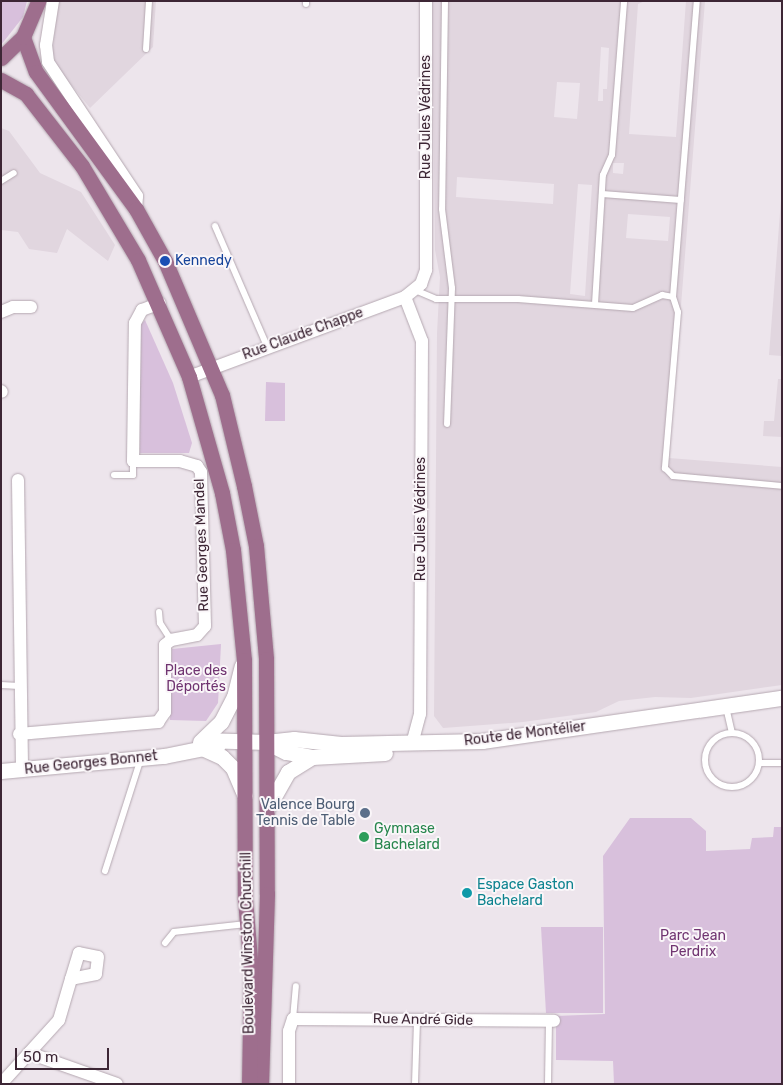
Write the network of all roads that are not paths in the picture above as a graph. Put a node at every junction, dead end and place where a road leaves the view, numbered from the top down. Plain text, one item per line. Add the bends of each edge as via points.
1 (38, 1) edge
2 (53, 1) edge
3 (148, 1) edge
4 (426, 1) edge
5 (445, 1) edge
6 (624, 1) edge
7 (697, 1) edge
8 (23, 37) junction
9 (146, 49) dead end
10 (1, 58) edge
11 (1, 80) edge
12 (62, 98) junction
13 (14, 173) dead end
14 (1, 181) edge
15 (602, 194) junction
16 (680, 200) junction
17 (215, 226) dead end
18 (410, 294) junction
19 (673, 298) junction
20 (451, 299) junction
21 (160, 303) junction
22 (595, 304) junction
23 (31, 307) dead end
24 (1, 312) edge
25 (267, 346) junction
26 (212, 368) junction
27 (190, 377) junction
28 (447, 424) dead end
29 (214, 459) junction
30 (133, 461) junction
31 (197, 466) junction
32 (114, 475) dead end
33 (18, 480) dead end
34 (782, 486) edge
35 (222, 493) junction
36 (203, 495) junction
37 (159, 612) dead end
38 (170, 640) junction
39 (244, 660) junction
40 (1, 685) edge
41 (19, 686) junction
42 (782, 698) edge
43 (782, 707) edge
44 (727, 710) junction
45 (732, 732) junction
46 (19, 734) junction
47 (239, 741) junction
48 (266, 742) junction
49 (412, 743) junction
50 (204, 744) junction
51 (312, 757) junction
52 (141, 758) junction
53 (759, 763) junction
54 (782, 763) edge
55 (22, 769) junction
56 (1, 771) edge
57 (245, 798) junction
58 (267, 809) junction
59 (105, 871) dead end
60 (247, 924) junction
61 (165, 942) dead end
62 (71, 979) dead end
63 (296, 986) dead end
64 (293, 1019) junction
65 (417, 1019) junction
66 (552, 1022) joint
67 (29, 1053) junction
68 (1, 1084) edge
69 (117, 1084) edge
70 (248, 1084) edge
71 (261, 1084) edge
72 (289, 1084) edge
73 (416, 1084) edge
74 (548, 1084) edge

1 - 8 main road
2 - 12 street via 46,45 48,62
3 - 9 lane
4 - 18 street, Rue Jules Védrines via 426,270
5 - 20 lane via 442,209
6 - 15 lane via 612,155 604,175
7 - 16 lane
8 - 10 main road
8 - 12 main road, Boulevard Winston Churchill via 36,72
11 - 21 main road, Boulevard Winston Churchill via 26,94 82,166 116,220
12 - 26 main road, Boulevard Winston Churchill via 136,209 165,261
13 - 14 lane
15 - 16 lane
15 - 22 lane
16 - 19 lane
17 - 25 lane
18 - 20 lane
18 - 25 street, Rue Claude Chappe
18 - 49 street, Rue Jules Védrines via 422,341 420,709
19 - 22 lane via 662,296 633,308
19 - 34 lane via 678,312 665,468 673,476
20 - 22 lane
20 - 28 lane
21 - 27 main road, Boulevard Winston Churchill
21 - 30 street via 142,310 135,323
23 - 24 street via 13,307
25 - 26 street, Rue Claude Chappe
26 - 27 street, Rue Claude Chappe
26 - 48 main road, Boulevard Winston Churchill via 233,441 256,546 266,659
27 - 29 main road, Boulevard Winston Churchill
29 - 31 street
29 - 35 main road, Boulevard Winston Churchill
30 - 31 street, Rue Georges Mandel via 180,461
30 - 32 lane via 132,474
31 - 36 street, Rue Georges Mandel via 201,472
33 - 41 street
35 - 36 street
35 - 39 main road, Boulevard Winston Churchill via 233,550
36 - 38 street, Rue Georges Mandel via 205,626 198,635
37 - 38 lane via 160,623
38 - 46 street via 165,645 165,712 158,722
39 - 47 main road, Boulevard Winston Churchill
39 - 50 main road via 228,709
40 - 41 lane
41 - 46 street
42 - 44 main road, Route de Montélier
43 - 44 main road, Route de Montélier
44 - 45 lane
44 - 49 main road, Route de Montélier via 510,738
44 - 51 main road, Route de Montélier via 503,749
45 - 53 lane via 752,742 758,752
45 - 53 lane via 718,736 708,746 705,759 708,772 717,783 737,786 754,776
46 - 55 street
47 - 48 main road, Route de Montélier
47 - 50 main road, Rue Georges Bonnet
47 - 57 main road, Boulevard Winston Churchill
48 - 49 main road, Route de Montélier via 294,739 341,744
48 - 51 main road, Route de Montélier via 286,752
48 - 58 main road, Boulevard Winston Churchill
50 - 52 main road, Rue Georges Bonnet via 181,752
50 - 57 main road via 233,768
51 - 58 main road, Route de Montélier via 288,772
52 - 55 main road, Rue Georges Bonnet
52 - 59 lane
53 - 54 lane
55 - 56 main road, Rue Georges Bonnet
57 - 60 main road, Boulevard Winston Churchill
58 - 71 main road, Boulevard Winston Churchill
60 - 61 lane via 174,932
60 - 70 main road, Boulevard Winston Churchill via 251,970
62 - 67 street via 59,1020
63 - 64 lane
64 - 65 street, Rue André Gide
64 - 72 street via 289,1031
65 - 66 street, Rue André Gide
65 - 73 lane
66 - 74 lane
67 - 68 street
67 - 69 street

